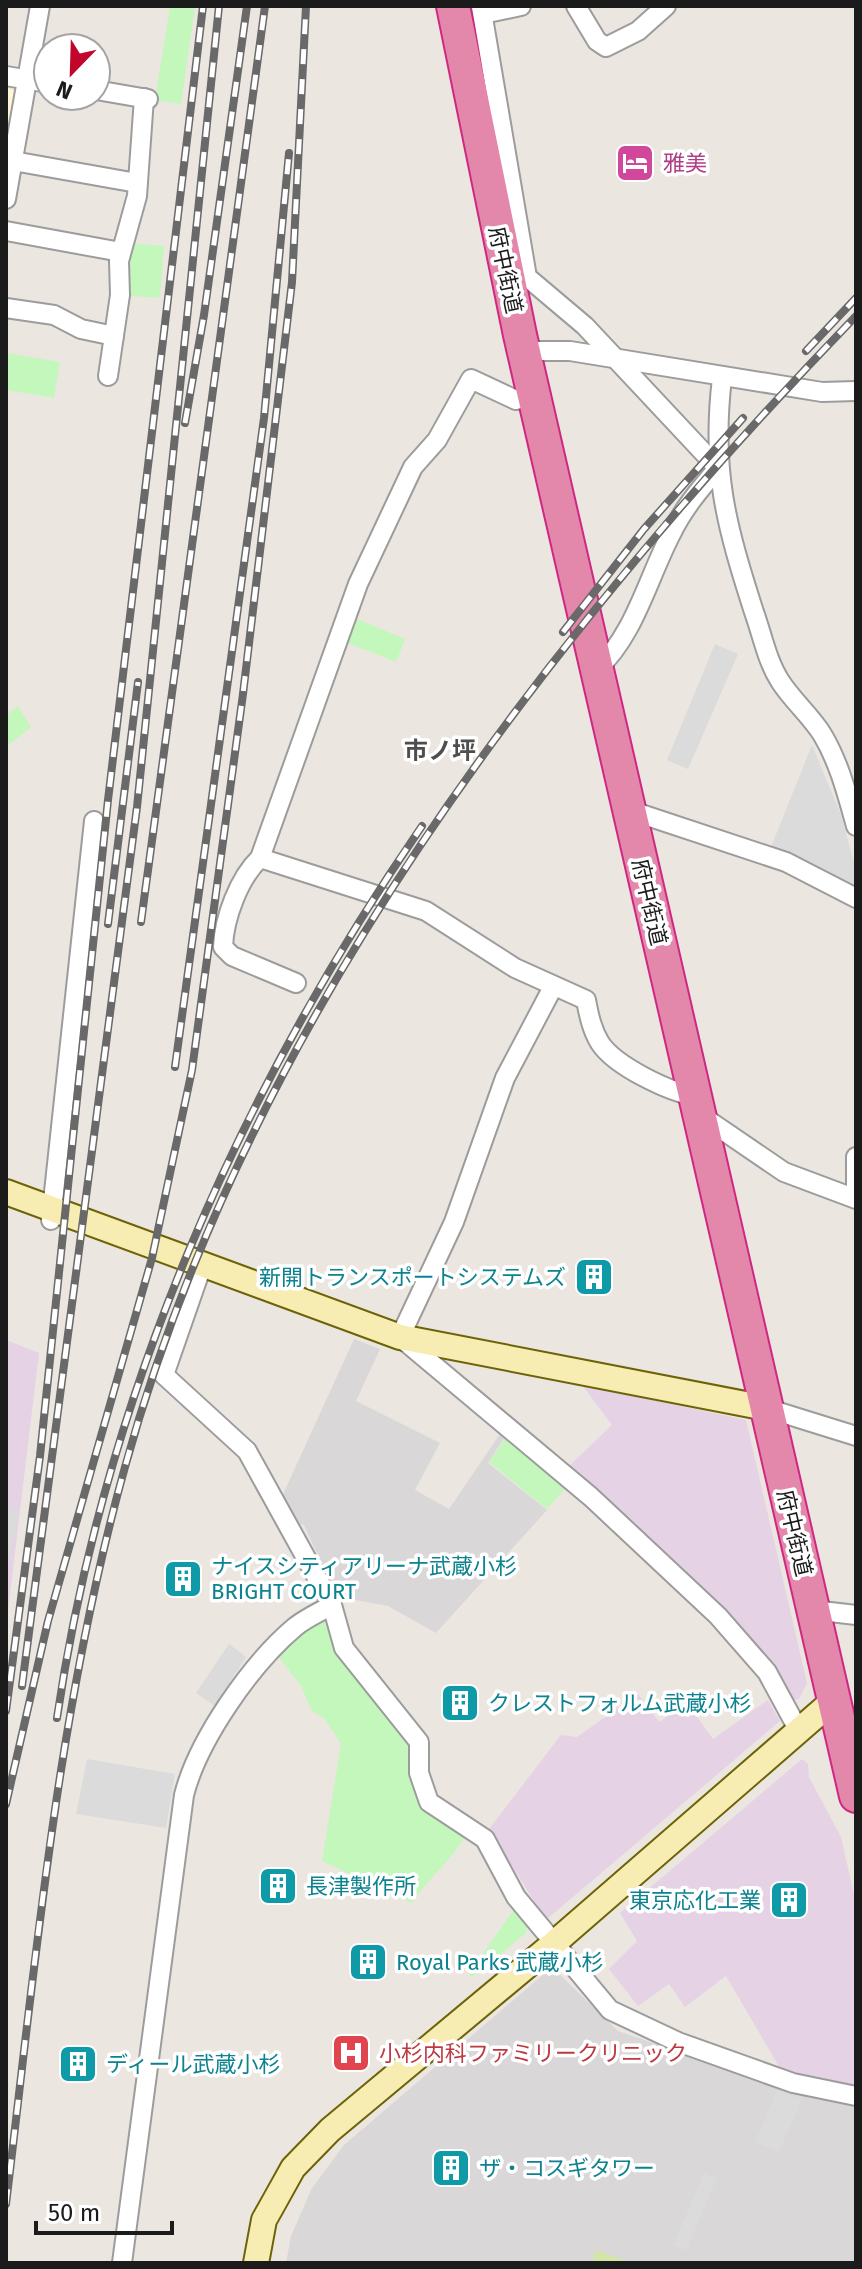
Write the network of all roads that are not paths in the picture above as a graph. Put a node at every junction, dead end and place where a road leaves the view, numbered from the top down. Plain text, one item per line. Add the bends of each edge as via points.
1 (40, 6) edge
2 (521, 6) edge
3 (576, 6) edge
4 (666, 6) edge
5 (472, 9) edge
6 (6, 76) edge
7 (27, 80) junction
8 (32, 81) edge
9 (112, 93) edge
10 (13, 161) junction
11 (137, 183) junction
12 (6, 199) edge
13 (6, 231) edge
14 (121, 252) junction
15 (518, 280) junction
16 (6, 308) edge
17 (114, 336) junction
18 (523, 351) junction
19 (615, 359) junction
20 (108, 376) dead end
21 (722, 378) junction
22 (856, 391) edge
23 (534, 396) junction
24 (718, 468) junction
25 (597, 669) junction
26 (629, 810) junction
27 (94, 821) dead end
28 (856, 826) edge
29 (260, 858) junction
30 (856, 898) edge
31 (296, 983) dead end
32 (553, 987) junction
33 (697, 1105) junction
34 (856, 1157) edge
35 (6, 1192) edge
36 (856, 1198) edge
37 (52, 1215) junction
38 (203, 1263) junction
39 (400, 1337) junction
40 (766, 1408) junction
41 (856, 1436) edge
42 (332, 1605) junction
43 (813, 1610) junction
44 (856, 1615) edge
45 (834, 1700) junction
46 (799, 1731) junction
47 (855, 1789) edge
48 (552, 1945) junction
49 (856, 2096) edge
50 (122, 2263) edge
51 (256, 2263) edge

1 - 7 street
2 - 5 street
3 - 4 street via 606,47 638,31
5 - 15 highway, 府中街道
6 - 7 street
7 - 8 street
7 - 10 street
9 - 11 street via 146,99
10 - 11 street
10 - 12 street
11 - 14 street
13 - 14 street
14 - 17 street
15 - 18 highway, 府中街道
15 - 19 street via 585,326
16 - 17 street via 54,315 81,329
17 - 20 street
18 - 19 street via 570,351
18 - 23 highway, 府中街道
19 - 21 street
19 - 24 street
21 - 22 street via 822,392
21 - 24 street
23 - 25 highway, 府中街道
23 - 29 street via 516,400 471,379 437,440 413,467 358,584
24 - 25 street via 672,531 615,653
24 - 28 street via 731,540 769,657 779,680 834,757
25 - 26 highway, 府中街道
26 - 30 street via 786,862
26 - 33 highway, 府中街道
27 - 37 street
29 - 31 street via 246,871 223,947 232,956
29 - 32 street via 426,911
32 - 33 street via 586,1000 602,1046 631,1070
32 - 39 street via 505,1078 454,1222
33 - 36 street via 784,1172
33 - 40 highway, 府中街道
34 - 36 street
35 - 37 street
37 - 38 street
38 - 39 street
38 - 42 street via 164,1375 247,1451
39 - 40 street
39 - 46 street via 591,1497 718,1616 767,1672
40 - 41 street
40 - 43 highway, 府中街道
42 - 48 street via 344,1648 419,1742 419,1773 429,1802 485,1839 516,1897
42 - 50 street via 280,1641 191,1766
43 - 44 street
43 - 45 highway, 府中街道
45 - 46 street
45 - 47 highway, 府中街道
46 - 48 street
48 - 49 street via 610,2010 647,2029 793,2083
48 - 51 street via 330,2130 293,2168 264,2220

